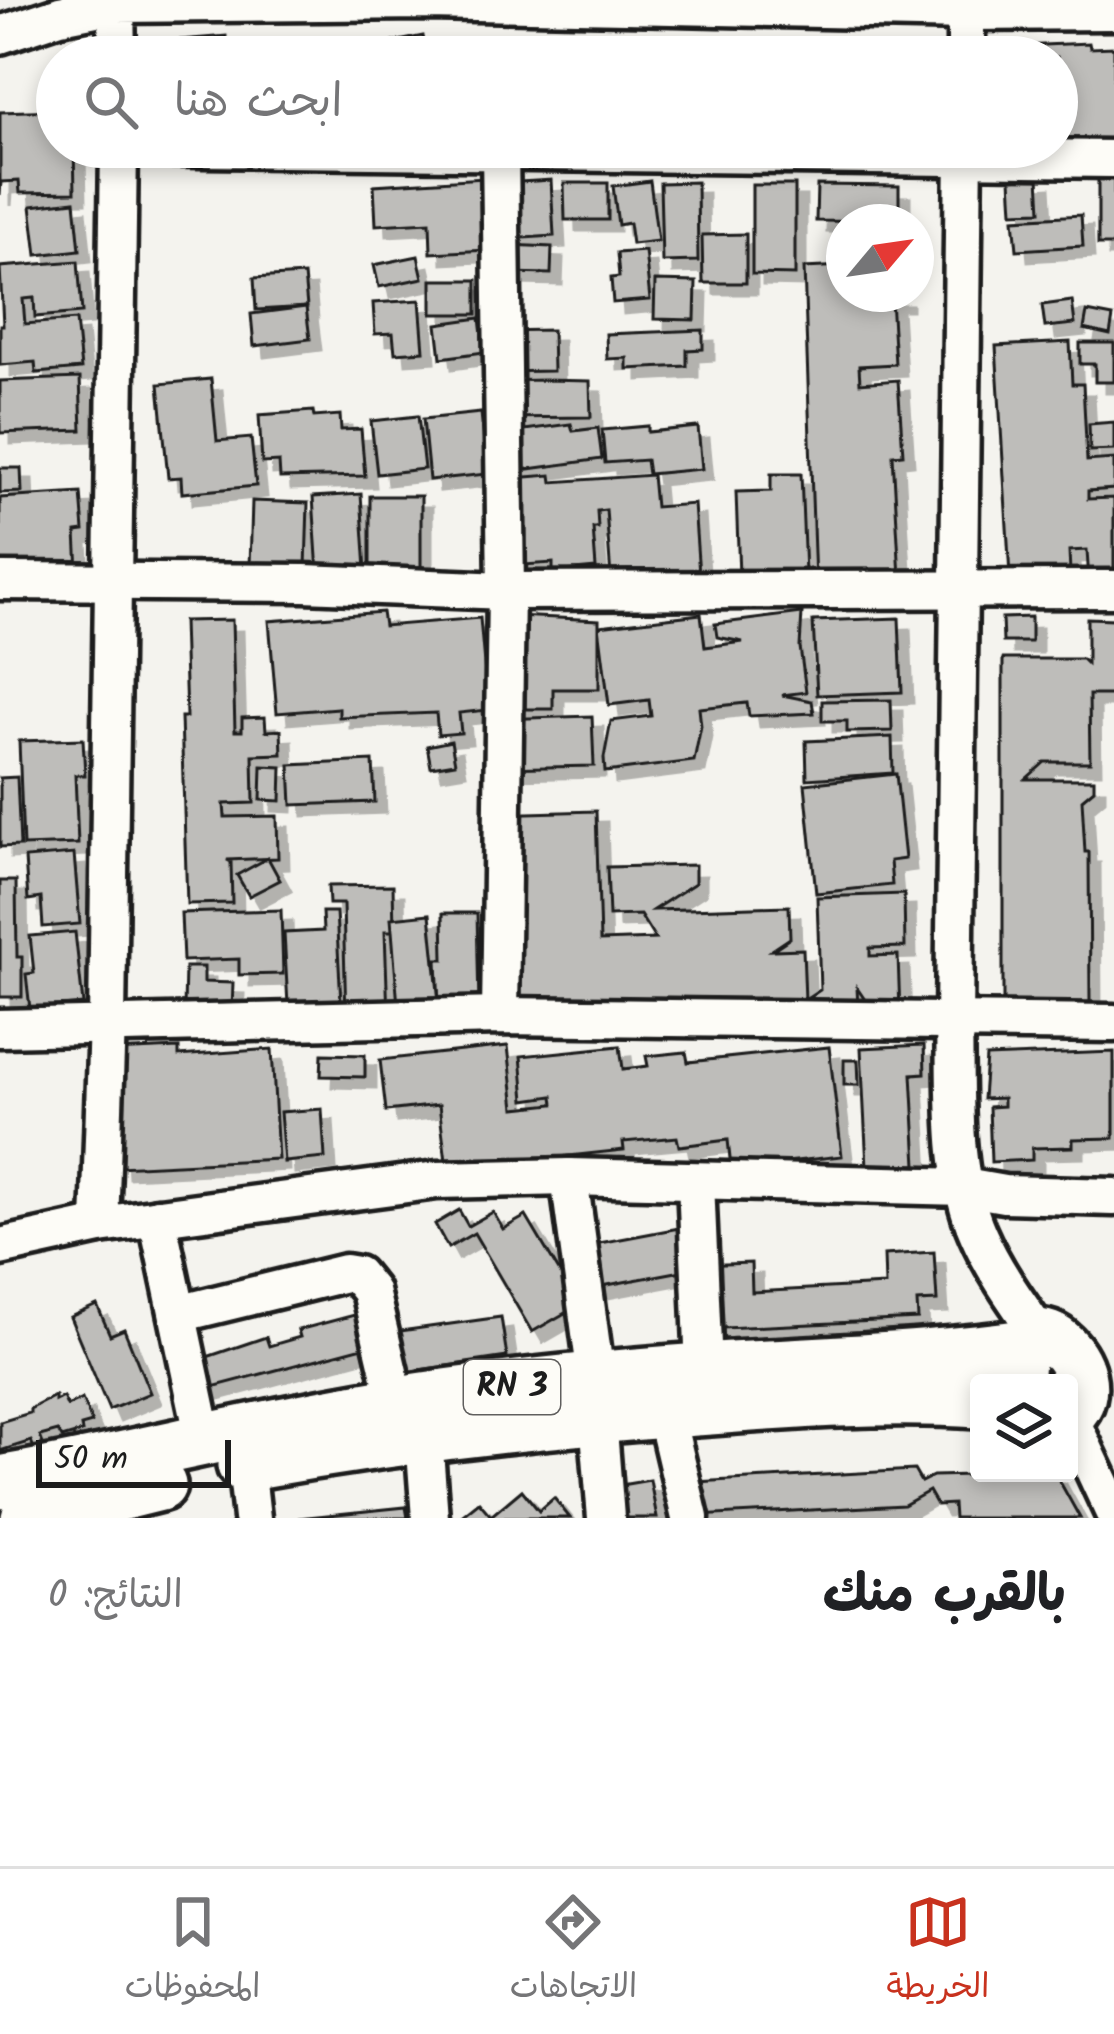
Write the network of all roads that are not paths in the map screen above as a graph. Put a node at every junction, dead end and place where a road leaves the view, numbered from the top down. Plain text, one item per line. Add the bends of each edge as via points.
1 (428, 0) edge
2 (115, 2) edge
3 (966, 6) edge
4 (1114, 11) edge
5 (0, 35) edge
6 (116, 36) edge
7 (1078, 158) edge
8 (1114, 159) edge
9 (119, 168) edge
10 (500, 168) edge
11 (964, 168) edge
12 (0, 581) edge
13 (111, 583) junction
14 (961, 587) junction
15 (1114, 589) edge
16 (506, 590) junction
17 (500, 1016) junction
18 (954, 1021) junction
19 (107, 1022) junction
20 (1114, 1023) edge
21 (0, 1028) edge
22 (569, 1177) junction
23 (696, 1182) junction
24 (964, 1187) junction
25 (1114, 1197) edge
26 (157, 1217) junction
27 (100, 1225) junction
28 (0, 1247) edge
29 (178, 1314) junction
30 (1058, 1352) edge
31 (704, 1370) junction
32 (597, 1398) junction
33 (970, 1401) edge
34 (1085, 1407) edge
35 (665, 1412) junction
36 (410, 1420) junction
37 (225, 1452) junction
38 (0, 1482) edge
39 (1114, 1513) edge
40 (27, 1518) edge
41 (251, 1518) edge
42 (430, 1518) edge
43 (606, 1518) edge
44 (690, 1518) edge

1 - 2 street
1 - 3 street
2 - 5 street
2 - 6 street
3 - 4 street
7 - 8 street
9 - 13 street
10 - 16 street
11 - 14 street
12 - 13 street
13 - 16 street
13 - 19 street
14 - 15 street
14 - 16 street
14 - 18 street
16 - 17 street
17 - 18 street
17 - 19 street
18 - 20 street
18 - 24 street
19 - 21 street
19 - 27 street
22 - 23 street
22 - 26 street via 437,1180
22 - 32 street
23 - 24 street
23 - 31 street
24 - 25 street
24 - 30 street via 977,1233
26 - 27 street
26 - 29 street
27 - 28 street
29 - 36 street via 357,1275 370,1292
29 - 37 street
30 - 31 highway, RN 3
30 - 34 highway via 1097,1365
31 - 32 highway, RN 3
32 - 35 highway, RN 3
32 - 36 highway, RN 3
32 - 43 street
33 - 35 highway, RN 3 via 914,1397
34 - 39 street
35 - 44 street
36 - 37 highway, RN 3
36 - 42 street
37 - 38 highway, RN 3
37 - 40 highway, RN 3
37 - 41 street

